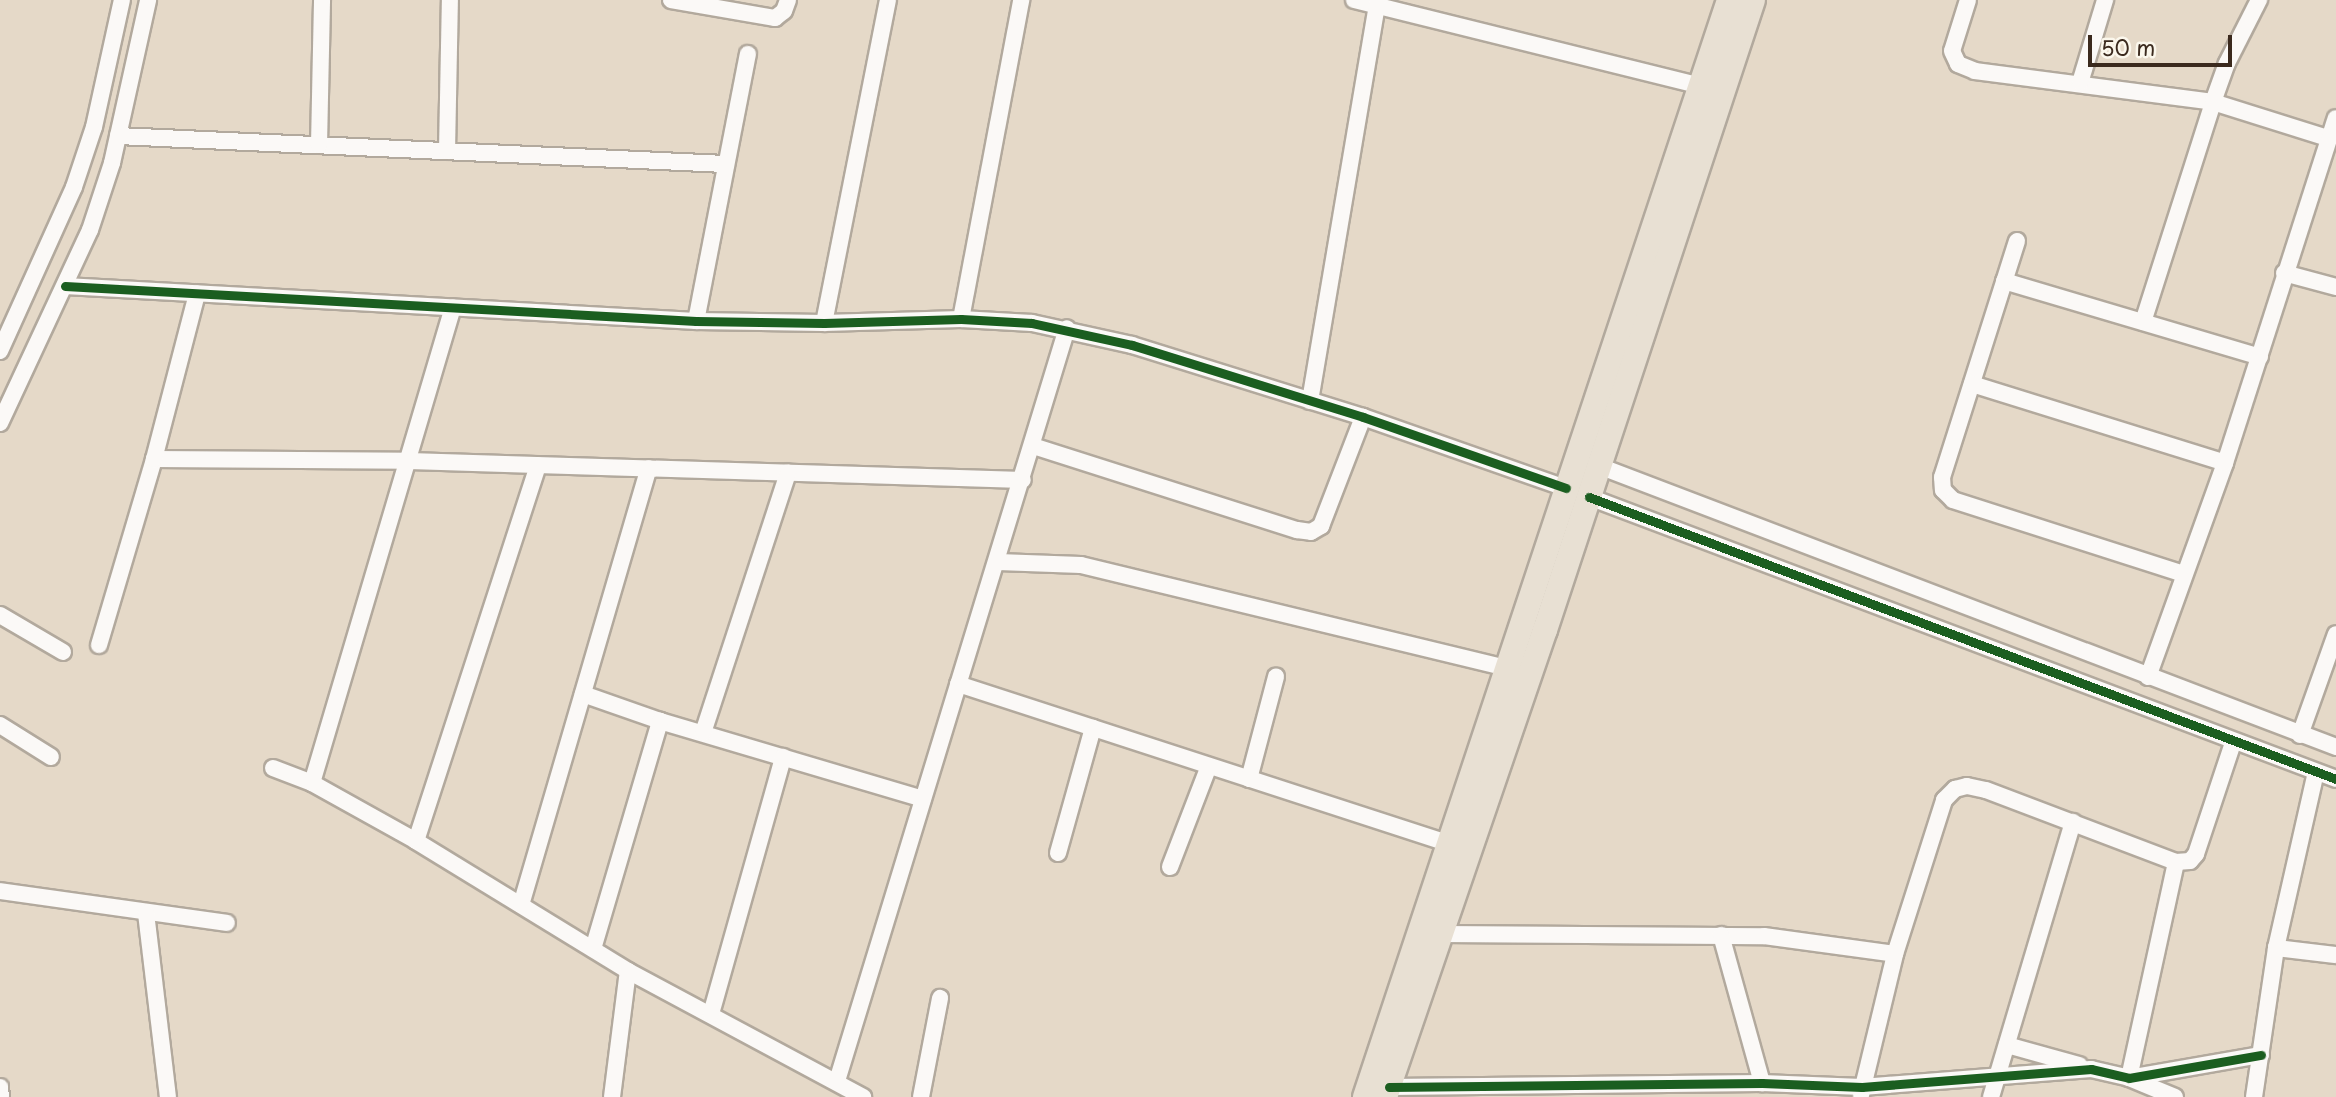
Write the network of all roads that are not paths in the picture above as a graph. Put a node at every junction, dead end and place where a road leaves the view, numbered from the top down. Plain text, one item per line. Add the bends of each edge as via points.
1 (122, 0) edge
2 (148, 0) edge
3 (322, 0) edge
4 (450, 0) edge
5 (671, 0) edge
6 (788, 0) edge
7 (888, 0) edge
8 (1021, 0) edge
9 (1354, 0) edge
10 (1729, 0) edge
11 (1753, 0) edge
12 (1968, 0) edge
13 (2105, 0) edge
14 (2259, 0) edge
15 (1377, 4) junction
16 (748, 54) dead end
17 (2080, 83) junction
18 (1702, 86) junction
19 (2213, 102) junction
20 (2336, 118) edge
21 (118, 136) junction
22 (2327, 138) junction
23 (318, 145) junction
24 (447, 151) junction
25 (726, 164) junction
26 (2017, 241) dead end
27 (2284, 272) junction
28 (2004, 281) junction
29 (65, 286) junction
30 (2336, 287) edge
31 (197, 294) junction
32 (453, 307) junction
33 (961, 319) junction
34 (696, 321) junction
35 (2143, 322) junction
36 (824, 323) junction
37 (1068, 328) junction
38 (0, 351) edge
39 (2260, 357) junction
40 (1972, 384) junction
41 (1310, 401) junction
42 (1363, 417) junction
43 (0, 423) edge
44 (1033, 446) junction
45 (154, 459) junction
46 (409, 461) junction
47 (2225, 463) junction
48 (538, 465) junction
49 (1599, 466) junction
50 (649, 468) junction
51 (788, 472) junction
52 (1023, 480) junction
53 (1566, 488) junction
54 (1589, 497) junction
55 (998, 562) junction
56 (2184, 574) junction
57 (0, 615) edge
58 (2336, 634) edge
59 (99, 645) dead end
60 (63, 652) dead end
61 (1506, 668) junction
62 (1276, 677) dead end
63 (2148, 677) junction
64 (958, 684) junction
65 (583, 694) junction
66 (660, 721) junction
67 (0, 725) edge
68 (1093, 728) junction
69 (703, 733) junction
70 (2300, 735) junction
71 (2234, 743) junction
72 (2336, 747) edge
73 (51, 757) dead end
74 (783, 757) junction
75 (1209, 766) junction
76 (273, 768) dead end
77 (2316, 772) junction
78 (1249, 779) junction
79 (2336, 779) edge
80 (312, 783) junction
81 (923, 799) junction
82 (2073, 822) junction
83 (416, 841) junction
84 (1447, 843) junction
85 (1058, 853) dead end
86 (2176, 862) junction
87 (1170, 867) dead end
88 (0, 891) edge
89 (521, 905) junction
90 (146, 913) junction
91 (227, 923) dead end
92 (1442, 934) junction
93 (1721, 935) junction
94 (2276, 948) junction
95 (593, 949) junction
96 (1895, 954) junction
97 (2336, 955) edge
98 (628, 971) junction
99 (940, 998) dead end
100 (711, 1014) junction
101 (2007, 1045) junction
102 (2261, 1055) junction
103 (2091, 1069) junction
104 (1998, 1076) junction
105 (2129, 1078) junction
106 (837, 1081) junction
107 (1762, 1083) junction
108 (0, 1087) edge
109 (1782, 1091) edge
110 (1387, 1092) edge
111 (1861, 1092) edge
112 (1, 1097) edge
113 (168, 1097) edge
114 (612, 1097) edge
115 (863, 1097) edge
116 (921, 1097) edge
117 (1365, 1097) edge
118 (1991, 1097) edge
119 (2175, 1097) edge
120 (2254, 1097) edge

1 - 38 street via 82,163
2 - 21 street
3 - 23 street
4 - 24 street
5 - 6 street via 767,18 775,18
7 - 36 street
8 - 33 street
9 - 15 street
10 - 18 main road
11 - 49 main road
12 - 17 street via 1953,43 1958,64 1975,71
13 - 17 street
14 - 19 street
15 - 18 street
15 - 41 street
16 - 25 street
17 - 19 street
18 - 53 main road
19 - 22 street
19 - 35 street
20 - 22 street
21 - 23 street
21 - 29 street via 90,230
22 - 27 street
23 - 24 street
24 - 25 street
25 - 34 street
26 - 28 street
27 - 30 street
27 - 39 street
28 - 35 street
28 - 40 street
29 - 31 street
29 - 43 street
31 - 32 street
31 - 45 street
32 - 34 street
32 - 46 street
33 - 36 street
33 - 37 street
34 - 36 street
35 - 39 street
37 - 41 street
37 - 44 street
39 - 47 street
40 - 47 street
40 - 56 street via 1942,477 1943,491 1953,500
41 - 42 street
42 - 44 street via 1321,526 1311,532
42 - 53 street
44 - 52 street
45 - 46 street
45 - 59 street
46 - 48 street
46 - 80 street
47 - 56 street
48 - 50 street
48 - 83 street
49 - 54 main road
49 - 63 street
50 - 51 street
50 - 65 street
51 - 52 street
51 - 69 street
52 - 55 street
53 - 61 main road
54 - 71 street
54 - 92 main road
55 - 61 street via 1081,565
55 - 64 street
56 - 63 street
57 - 60 street
58 - 70 street
61 - 84 main road
62 - 78 street
63 - 70 street
64 - 68 street
64 - 81 street
65 - 66 street
65 - 89 street
66 - 69 street
66 - 95 street
67 - 73 street
68 - 75 street
68 - 85 street
69 - 74 street
70 - 72 street
71 - 77 street
71 - 86 street via 2196,854 2190,861
74 - 81 street
74 - 100 street
75 - 78 street
75 - 87 street
76 - 80 street
77 - 79 street
77 - 94 street
78 - 84 street
80 - 83 street
81 - 106 street
82 - 86 street
82 - 96 street via 1986,790 1955,789 1944,800
82 - 101 street
83 - 89 street
84 - 117 main road
86 - 105 street
88 - 90 street
89 - 95 street
90 - 91 street
90 - 113 street
92 - 93 street
92 - 110 main road
93 - 96 street via 1764,936
93 - 107 street
94 - 97 street
94 - 102 street
95 - 98 street
96 - 111 street
98 - 100 street
98 - 114 street
99 - 116 street
100 - 106 street
101 - 103 street
101 - 104 street
102 - 105 street
102 - 120 street
103 - 104 street
103 - 105 street
104 - 111 street
104 - 118 street
105 - 119 street
106 - 115 street
107 - 109 street
107 - 110 street
108 - 112 street
109 - 111 street

